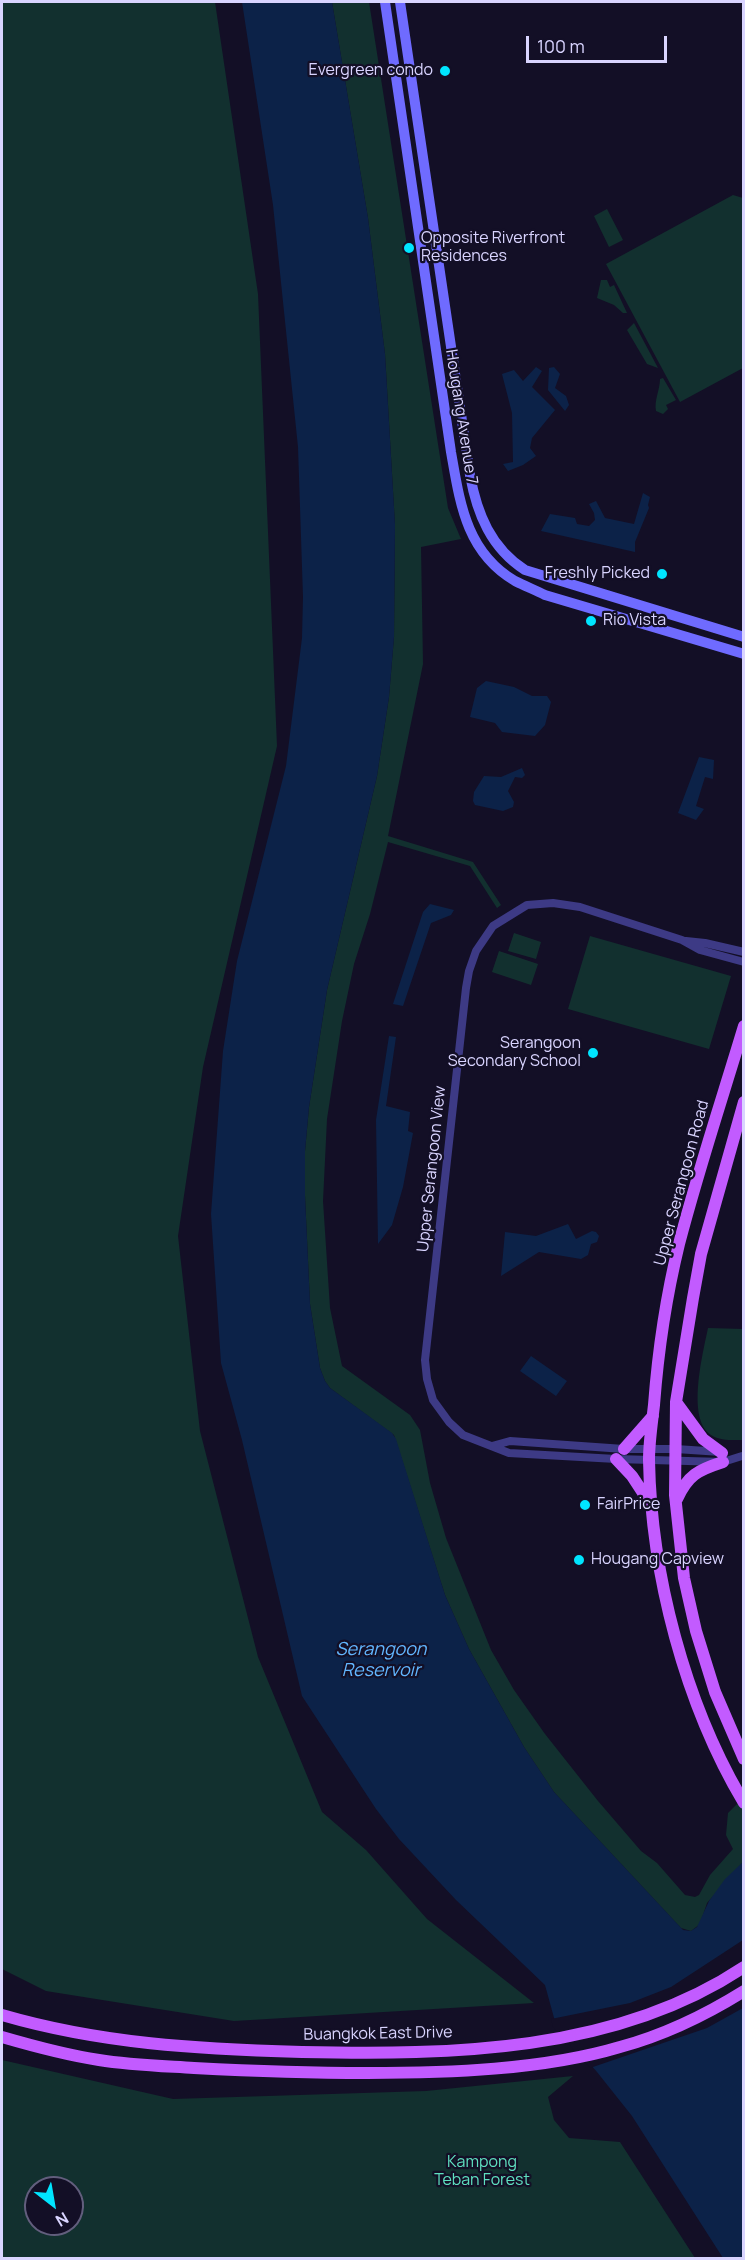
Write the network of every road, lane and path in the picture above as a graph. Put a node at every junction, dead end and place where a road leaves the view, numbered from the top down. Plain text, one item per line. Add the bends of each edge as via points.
1 (385, 2) edge
2 (400, 2) edge
3 (744, 637) edge
4 (744, 654) edge
5 (682, 940) junction
6 (744, 952) edge
7 (744, 962) edge
8 (744, 1026) edge
9 (744, 1102) edge
10 (676, 1402) junction
11 (653, 1416) junction
12 (492, 1446) junction
13 (624, 1449) junction
14 (650, 1454) junction
15 (676, 1455) junction
16 (743, 1456) edge
17 (722, 1457) junction
18 (616, 1459) junction
19 (676, 1503) junction
20 (653, 1509) junction
21 (744, 1759) edge
22 (744, 1803) edge
23 (744, 1967) edge
24 (744, 1991) edge
25 (2, 2015) edge
26 (2, 2037) edge

1 - 4 main road, Hougang Avenue 7 via 451,452 462,510 474,538 502,572 545,595
2 - 3 main road, Hougang Avenue 7 via 470,475 486,528 500,550 525,570
5 - 6 street, Upper Serangoon View
5 - 7 street, Upper Serangoon View via 700,950
5 - 12 street, Upper Serangoon View via 579,908 554,903 527,905 493,926 472,960 425,1360 433,1400 449,1422 463,1435
8 - 11 main road, Upper Serangoon Road via 679,1245 658,1358
9 - 10 main road via 701,1254
10 - 15 main road
10 - 17 main road via 703,1439
11 - 13 main road
11 - 14 main road, Upper Serangoon Road
12 - 13 street, Upper Serangoon View via 510,1441
12 - 18 street, Upper Serangoon View via 509,1453
13 - 14 street, Upper Serangoon View
14 - 15 street
14 - 18 street, Upper Serangoon View
14 - 20 main road, Upper Serangoon Road
15 - 17 street
15 - 19 main road
16 - 17 street
17 - 19 main road via 689,1478
18 - 20 main road
19 - 21 main road via 684,1578 696,1631 715,1692
20 - 22 main road, Upper Serangoon Road via 677,1641 707,1727
23 - 25 main road, Buangkok East Drive via 700,1992 637,2019 544,2041 479,2049 222,2049 102,2039
24 - 26 main road via 673,2030 620,2048 514,2065 402,2073 230,2070 99,2060

